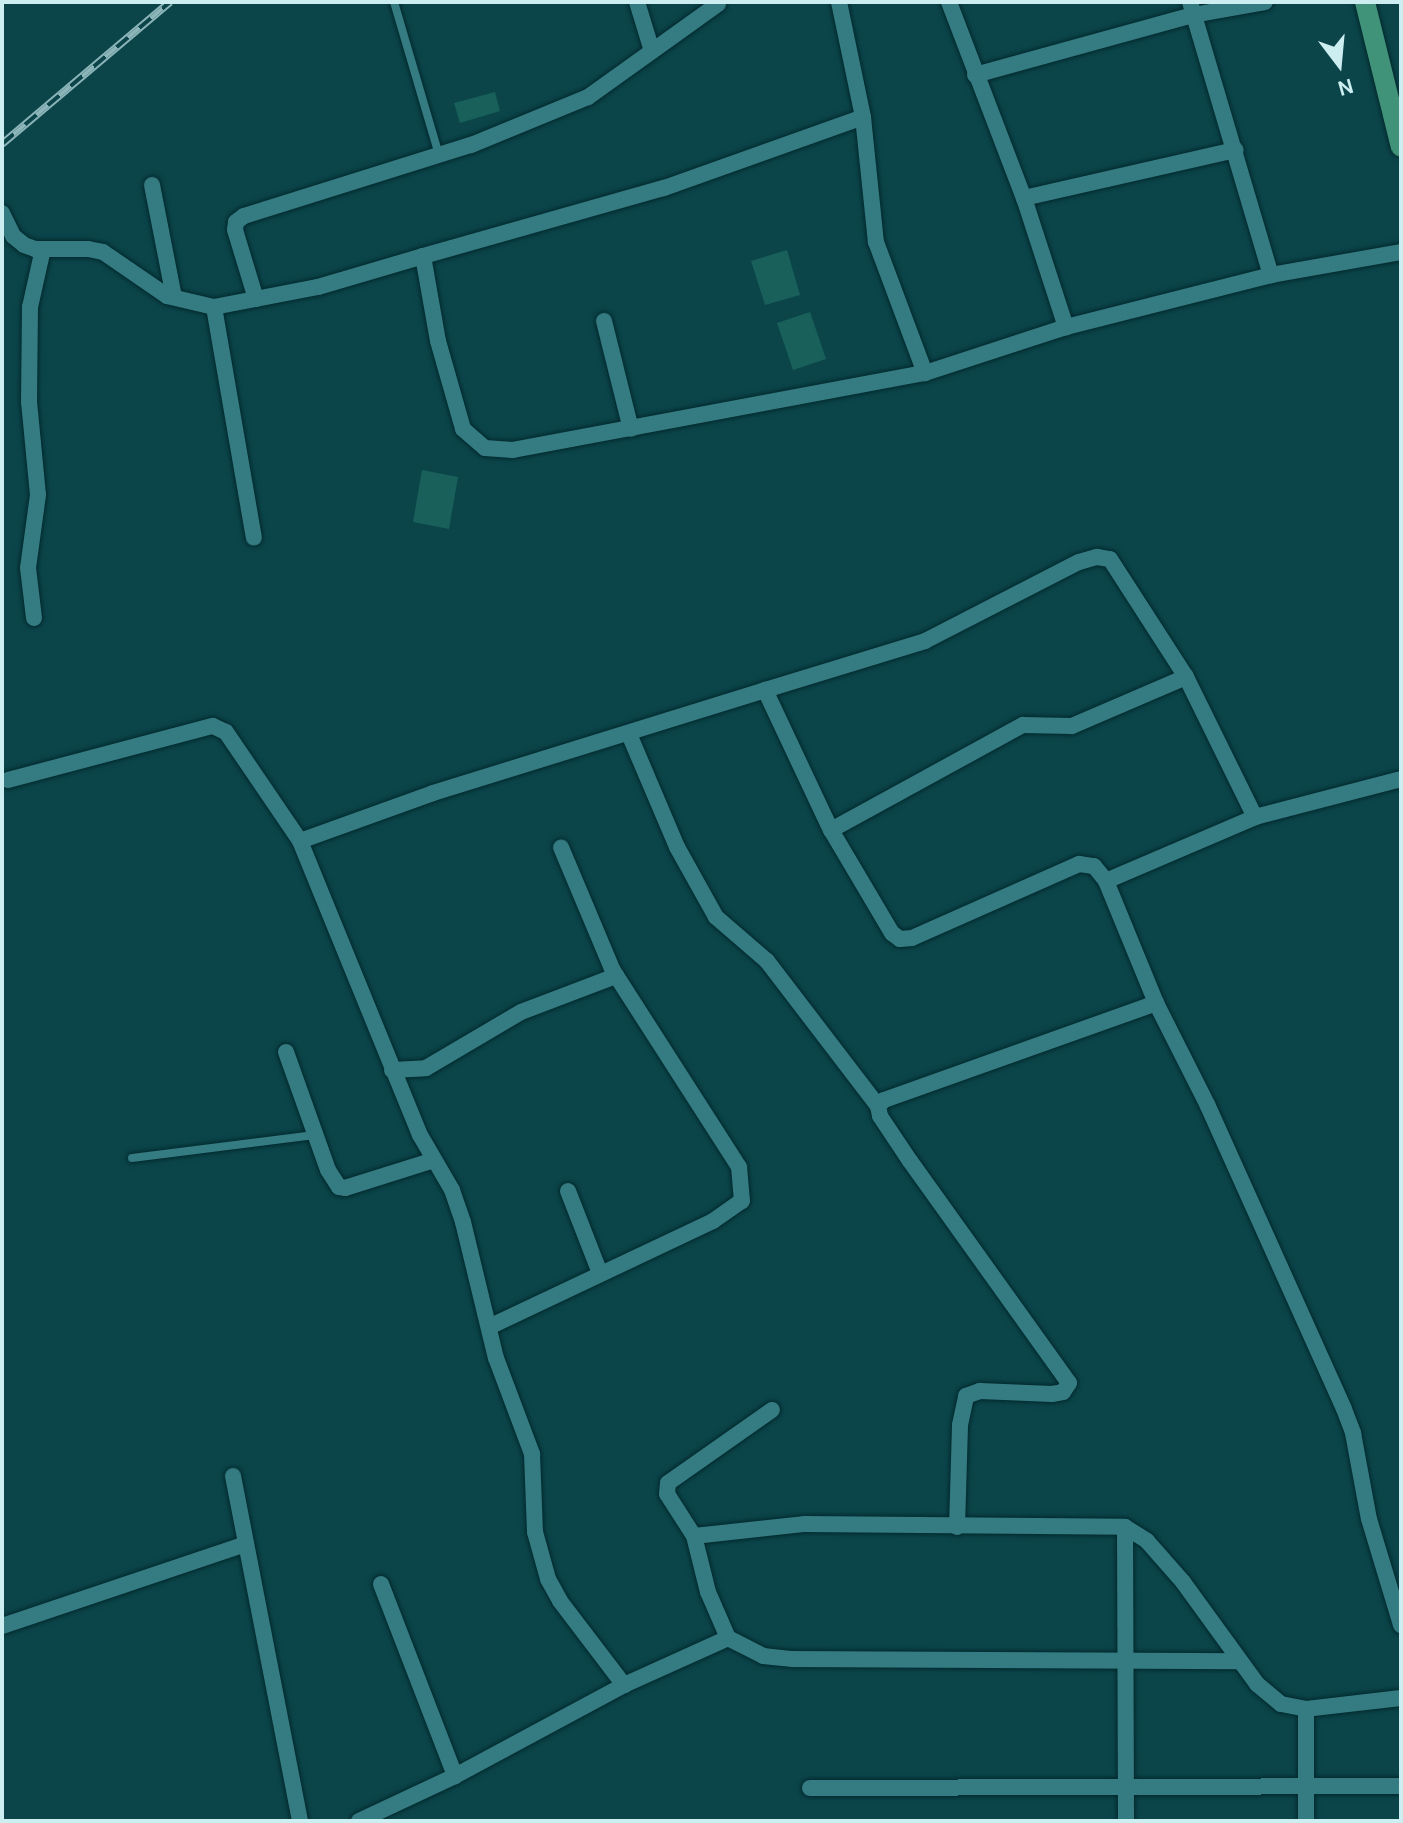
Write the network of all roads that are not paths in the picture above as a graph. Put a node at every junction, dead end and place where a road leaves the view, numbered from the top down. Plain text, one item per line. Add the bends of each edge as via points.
1 (394, 2) edge
2 (637, 2) edge
3 (839, 2) edge
4 (949, 2) edge
5 (1265, 2) edge
6 (1365, 2) edge
7 (718, 4) dead end
8 (1192, 9) edge
9 (652, 51) junction
10 (975, 75) junction
11 (863, 117) junction
12 (1401, 147) edge
13 (1236, 150) junction
14 (439, 156) junction
15 (152, 185) dead end
16 (1024, 198) junction
17 (2, 213) edge
18 (43, 249) junction
19 (1401, 252) edge
20 (423, 256) junction
21 (1271, 275) junction
22 (174, 297) junction
23 (256, 299) junction
24 (214, 307) junction
25 (604, 321) dead end
26 (1066, 327) junction
27 (925, 373) junction
28 (631, 429) junction
29 (254, 538) dead end
30 (34, 618) dead end
31 (1186, 677) junction
32 (765, 690) junction
33 (629, 734) junction
34 (1401, 779) edge
35 (8, 780) dead end
36 (1255, 817) junction
37 (831, 830) junction
38 (300, 841) junction
39 (561, 847) dead end
40 (1106, 881) junction
41 (616, 976) junction
42 (1156, 1003) junction
43 (286, 1052) dead end
44 (392, 1070) junction
45 (878, 1106) junction
46 (316, 1135) junction
47 (132, 1158) dead end
48 (434, 1160) junction
49 (568, 1191) dead end
50 (600, 1273) junction
51 (491, 1326) junction
52 (772, 1410) dead end
53 (233, 1476) dead end
54 (957, 1527) junction
55 (1125, 1527) junction
56 (694, 1536) junction
57 (246, 1544) junction
58 (381, 1584) dead end
59 (1401, 1625) edge
60 (2, 1626) edge
61 (728, 1638) junction
62 (1237, 1661) junction
63 (1125, 1662) junction
64 (624, 1685) junction
65 (1401, 1698) edge
66 (1306, 1709) junction
67 (455, 1776) junction
68 (1401, 1786) edge
69 (1306, 1787) junction
70 (810, 1788) dead end
71 (1126, 1789) junction
72 (300, 1821) edge
73 (359, 1821) edge
74 (1126, 1821) edge
75 (1306, 1821) edge

1 - 14 lane
2 - 9 street
3 - 11 street
4 - 10 street
5 - 8 street
6 - 12 main road
7 - 9 street
8 - 10 street
8 - 13 street
9 - 14 street via 588,97
10 - 16 street
11 - 20 street via 664,188
11 - 27 street via 876,242
13 - 16 street
13 - 21 street
14 - 23 street via 236,222
15 - 22 street
16 - 26 street
17 - 18 street via 13,236
18 - 22 street via 103,252 142,282
18 - 30 street via 30,323 29,402 38,495 28,568
19 - 21 street
20 - 23 street
20 - 28 street via 453,404 472,440 485,448 513,450
21 - 26 street
22 - 24 street
23 - 24 street
24 - 29 street
25 - 28 street
26 - 27 street
27 - 28 street
31 - 32 street via 1118,567 1097,557 925,641
31 - 36 street
31 - 37 street via 1072,726 1023,725
32 - 33 street
32 - 37 street
33 - 38 street via 433,793
33 - 45 street via 677,847 716,917 767,961
34 - 36 street
35 - 38 street via 213,726 226,732
36 - 40 street
37 - 40 street via 900,939 1079,864 1094,866
38 - 44 street
39 - 41 street
40 - 42 street
41 - 44 street via 521,1012 426,1068
41 - 50 street via 739,1167 743,1185 742,1201 713,1221
42 - 45 street
42 - 59 street via 1344,1409
43 - 46 street
44 - 48 street
45 - 54 street via 910,1161 1069,1383 1063,1392 1052,1394 980,1391 966,1396
46 - 47 lane
46 - 48 street via 332,1179 345,1188
48 - 51 street via 463,1222
49 - 50 street
50 - 51 street
51 - 64 street via 496,1358 532,1454 535,1532 548,1579
52 - 56 street via 668,1483 667,1494
53 - 57 street
54 - 55 street
54 - 56 street via 805,1524
55 - 62 street via 1147,1541 1183,1582
55 - 63 street
56 - 61 street via 708,1592
57 - 60 street
57 - 72 street
58 - 67 street
61 - 63 street via 763,1656 793,1659
61 - 64 street
62 - 63 street
62 - 66 street via 1281,1704
63 - 71 street
64 - 67 street
65 - 66 street
66 - 69 street
67 - 73 street
68 - 69 street
69 - 71 street
69 - 75 street
70 - 71 street
71 - 74 street

